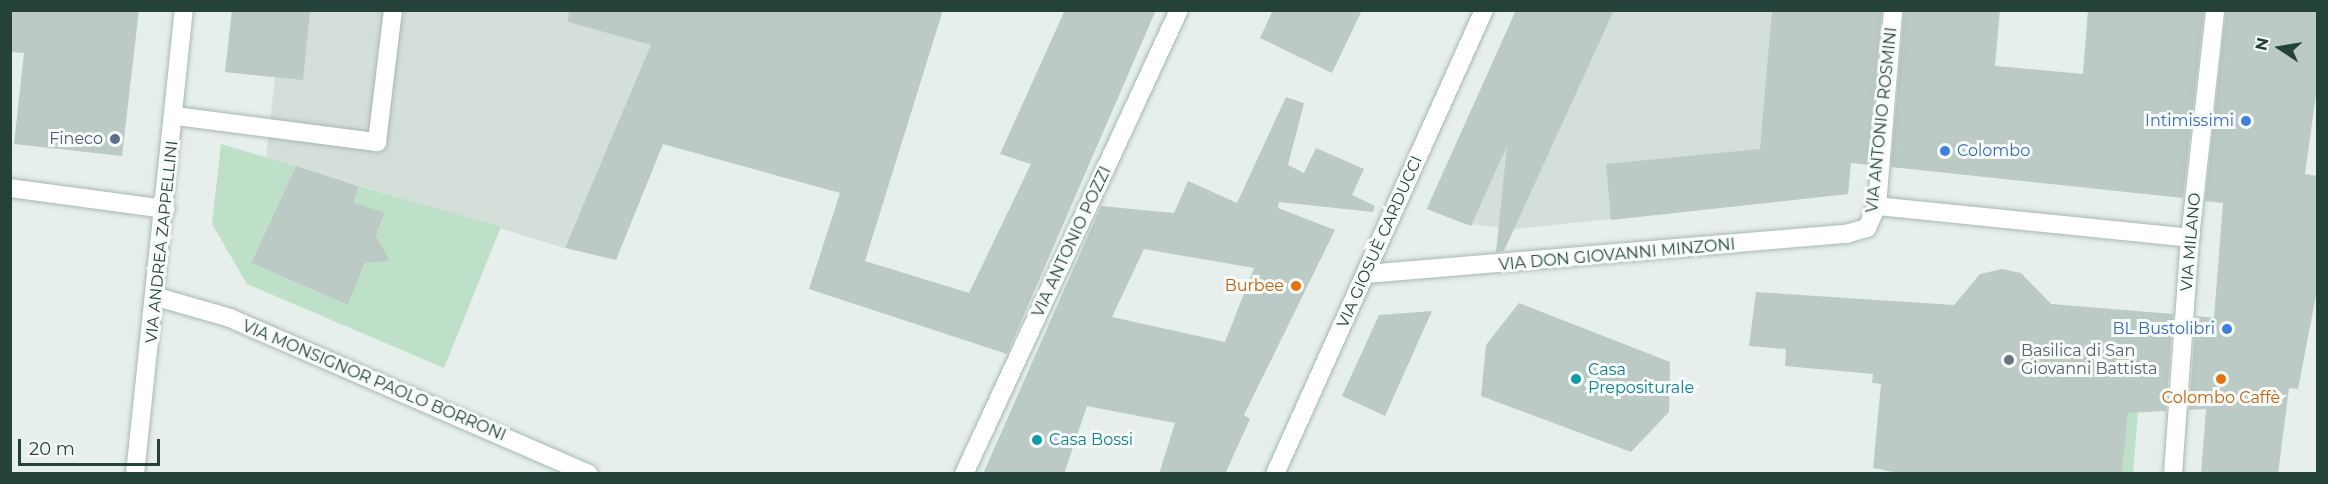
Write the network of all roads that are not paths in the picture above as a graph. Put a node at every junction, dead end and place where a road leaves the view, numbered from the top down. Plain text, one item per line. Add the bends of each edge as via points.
1 (184, 10) edge
2 (393, 10) edge
3 (1179, 10) edge
4 (1484, 10) edge
5 (1893, 10) edge
6 (2215, 10) edge
7 (176, 116) junction
8 (10, 188) edge
9 (1877, 206) junction
10 (166, 209) junction
11 (1867, 228) joint
12 (2190, 238) junction
13 (1366, 274) junction
14 (157, 297) junction
15 (135, 474) edge
16 (589, 474) edge
17 (964, 474) edge
18 (1275, 474) edge
19 (2173, 474) edge

1 - 7 street, VIA ANDREA ZAPPELLINI
2 - 7 street via 377,142
3 - 17 street, VIA ANTONIO POZZI
4 - 13 street, VIA GIOSUÈ CARDUCCI
5 - 9 street, VIA ANTONIO ROSMINI
6 - 12 street, VIA MILANO
7 - 10 street, VIA ANDREA ZAPPELLINI
8 - 10 street
9 - 11 street, VIA ANTONIO ROSMINI
9 - 12 street
10 - 14 street, VIA ANDREA ZAPPELLINI
11 - 13 street, VIA DON GIOVANNI MINZONI via 1846,234
12 - 19 street, VIA MILANO
13 - 18 street, VIA GIOSUÈ CARDUCCI
14 - 15 street, VIA ANDREA ZAPPELLINI
14 - 16 street, VIA MONSIGNOR PAOLO BORRONI via 230,318

